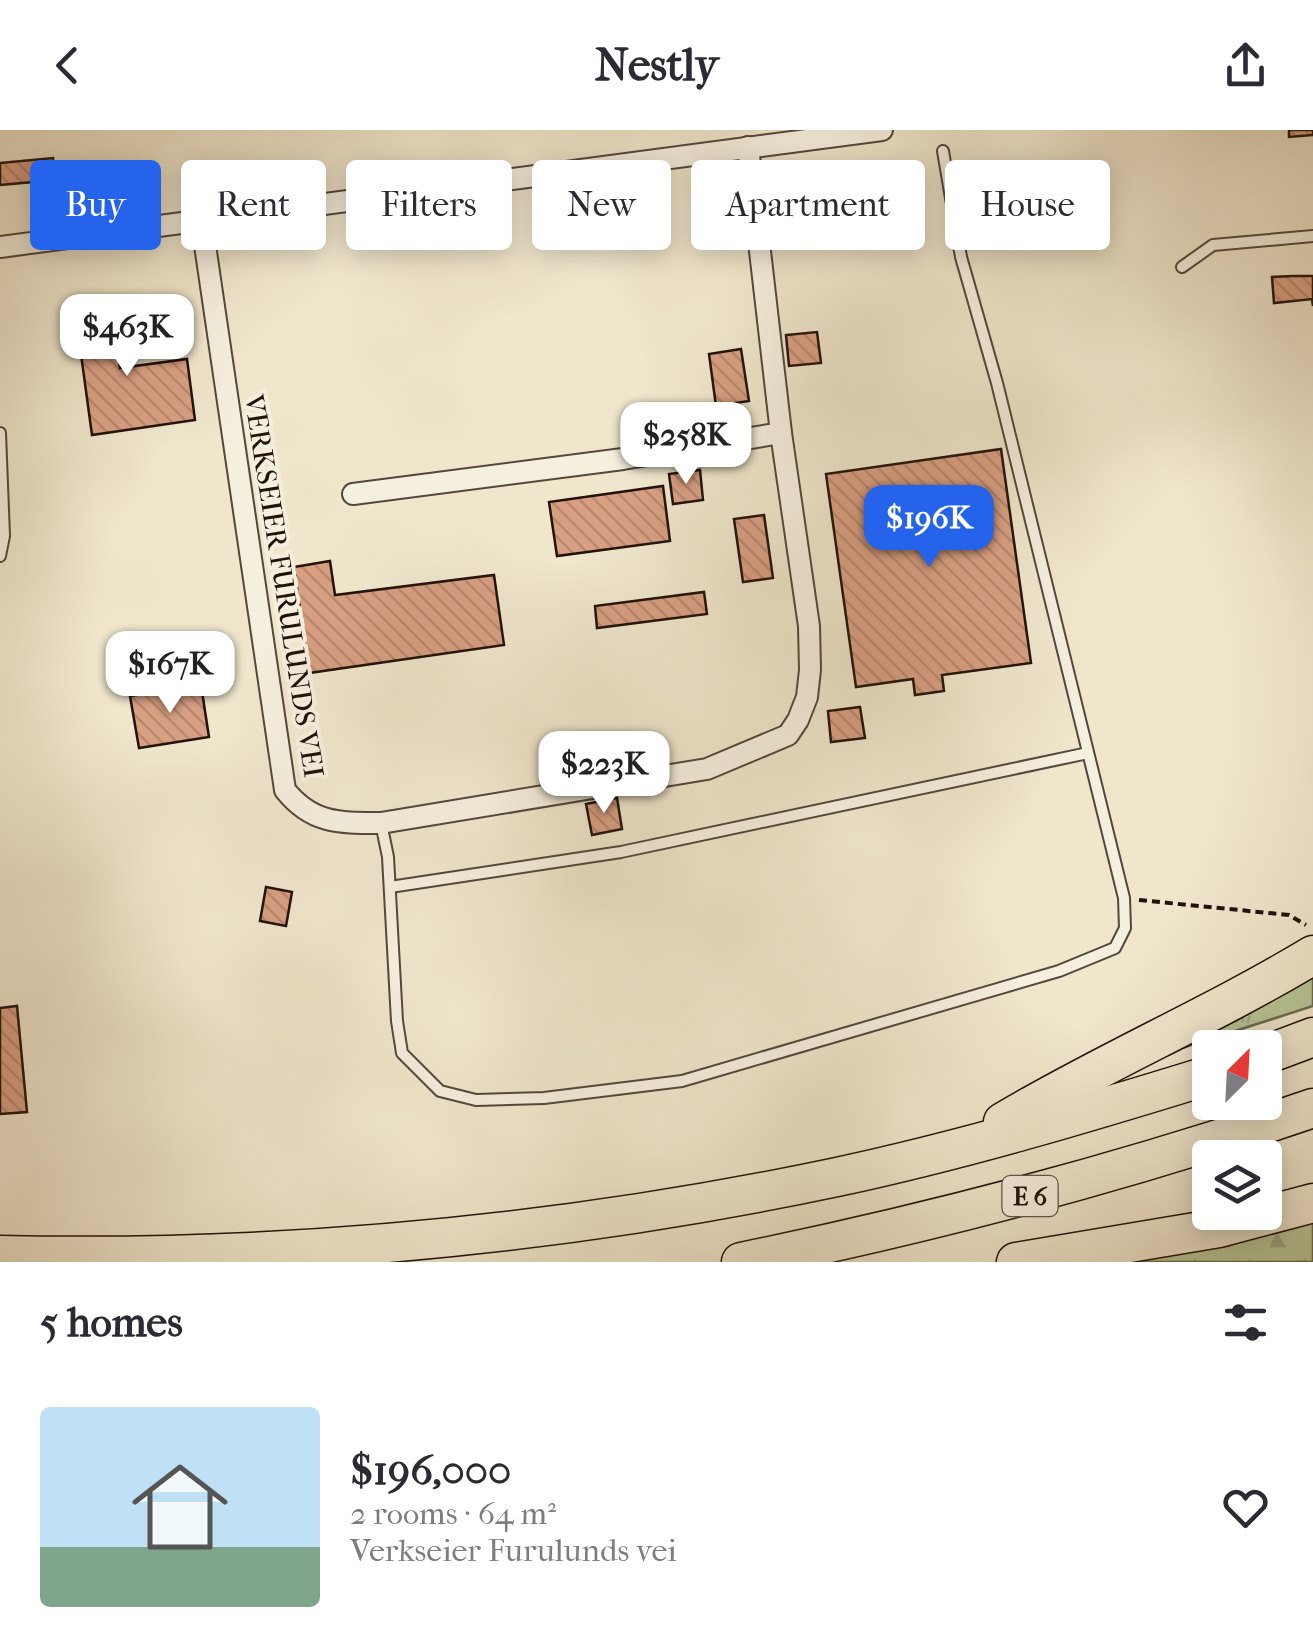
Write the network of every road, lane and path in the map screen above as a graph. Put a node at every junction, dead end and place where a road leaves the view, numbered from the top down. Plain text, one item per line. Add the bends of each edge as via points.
1 (882, 130) edge
2 (748, 147) junction
3 (943, 152) dead end
4 (326, 202) edge
5 (181, 221) edge
6 (1313, 236) edge
7 (0, 247) edge
8 (206, 250) edge
9 (1182, 267) dead end
10 (0, 433) edge
11 (781, 433) junction
12 (352, 494) dead end
13 (0, 556) edge
14 (1088, 754) junction
15 (380, 823) junction
16 (390, 886) junction
17 (1124, 898) junction
18 (1313, 929) edge
19 (1313, 955) edge
20 (1313, 1037) edge
21 (1282, 1049) edge
22 (1192, 1080) edge
23 (1313, 1108) edge
24 (951, 1150) junction
25 (1313, 1203) edge
26 (0, 1254) edge
27 (741, 1262) edge
28 (1016, 1262) edge

1 - 2 street
2 - 4 street
2 - 11 street, VERKSEIER FURULUNDS VEI
3 - 14 lane via 961,257
5 - 7 street
6 - 9 lane via 1213,245
8 - 15 street, VERKSEIER FURULUNDS VEI via 284,790 317,817
10 - 13 lane
11 - 12 street
11 - 15 street, VERKSEIER FURULUNDS VEI via 810,670 807,697 788,735 707,769
14 - 16 lane via 621,852
14 - 17 lane
15 - 16 lane
16 - 17 lane via 402,1053 440,1091 476,1100 682,1081 1059,970 1115,948 1125,928
17 - 18 path via 1290,915
19 - 24 highway
20 - 21 highway
22 - 24 highway, E 6
23 - 27 highway, E 6 via 1060,1188
24 - 26 highway, E 6 via 718,1200 454,1237 191,1255
25 - 28 highway, E 6 via 1186,1235

